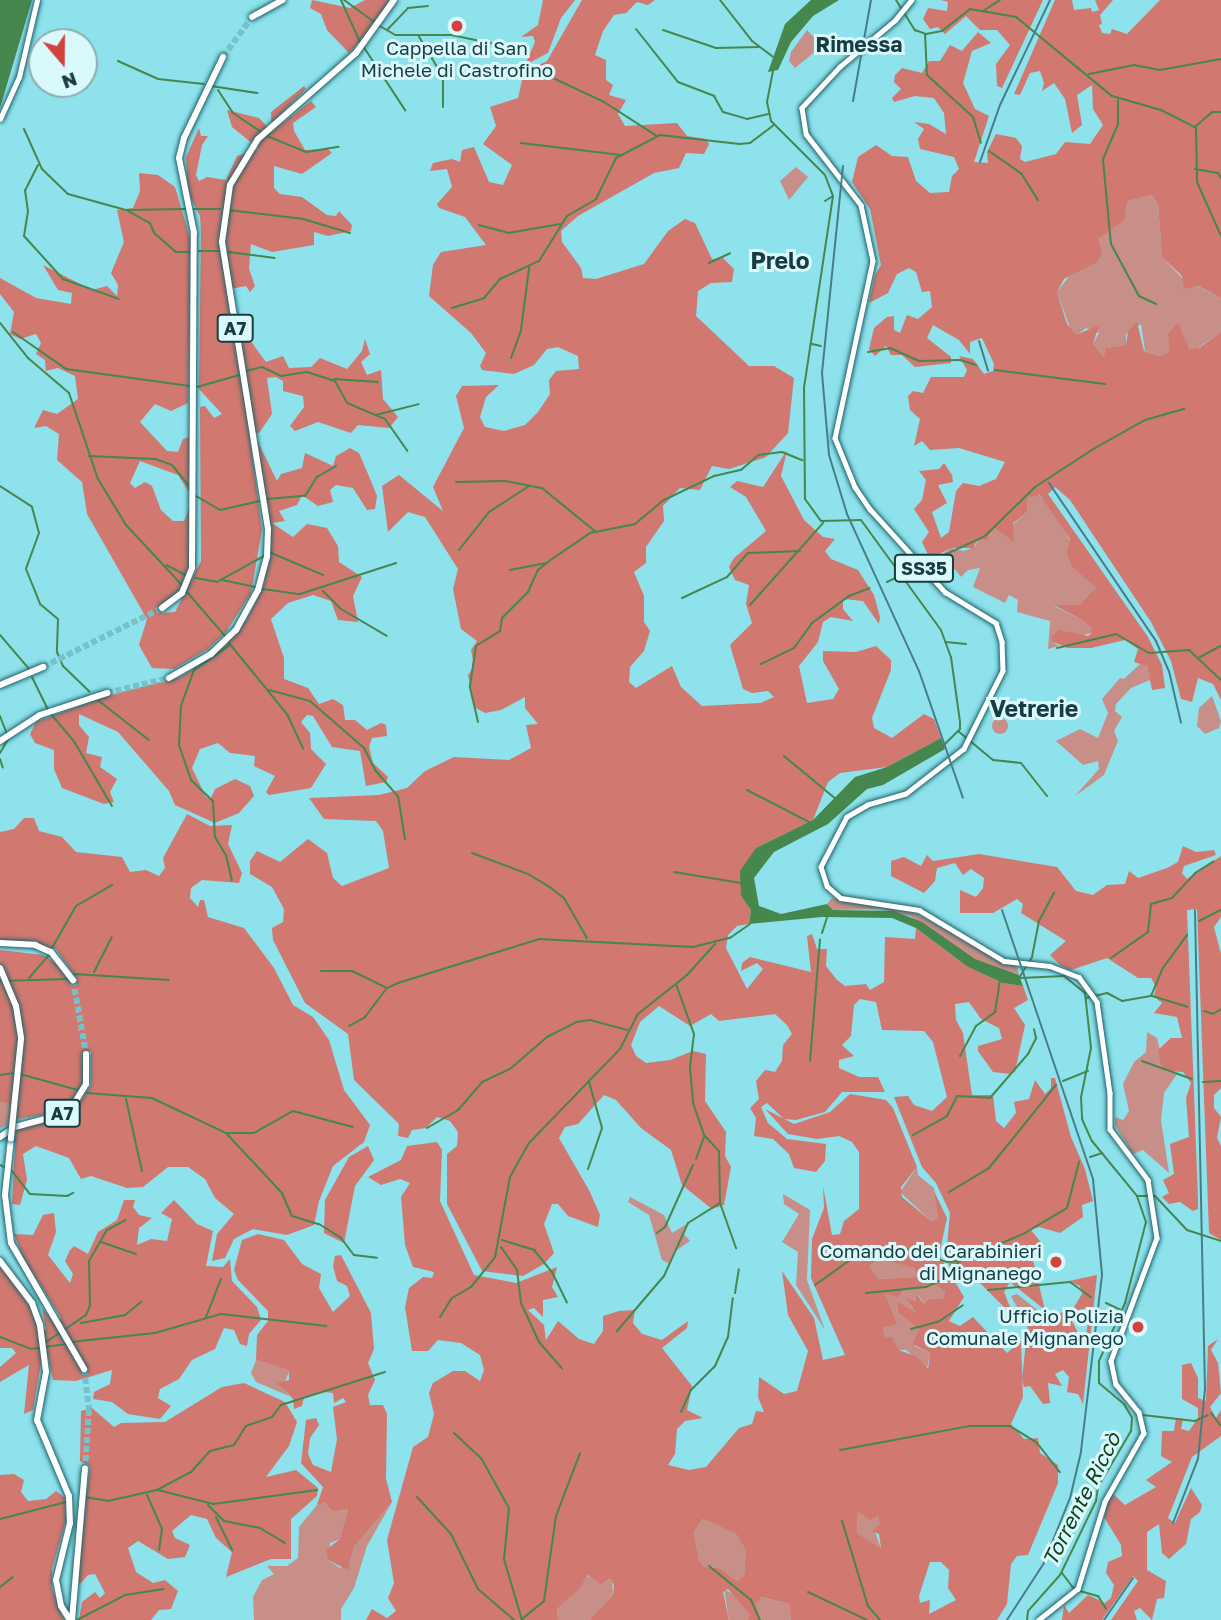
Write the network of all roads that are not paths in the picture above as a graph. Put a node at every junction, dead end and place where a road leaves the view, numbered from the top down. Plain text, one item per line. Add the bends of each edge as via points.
1 (37, 0) edge
2 (284, 0) edge
3 (394, 0) edge
4 (912, 0) edge
5 (252, 17) tunnel mouth
6 (223, 57) tunnel mouth
7 (0, 119) edge
8 (162, 608) tunnel mouth
9 (43, 667) tunnel mouth
10 (169, 678) tunnel mouth
11 (0, 685) edge
12 (107, 693) tunnel mouth
13 (0, 741) edge
14 (0, 943) edge
15 (0, 968) edge
16 (73, 980) tunnel mouth
17 (86, 1054) tunnel mouth
18 (0, 1137) edge
19 (0, 1261) edge
20 (84, 1369) tunnel mouth
21 (85, 1469) tunnel mouth
22 (1040, 1618) edge
23 (71, 1620) edge

1 - 7 main road via 19,77
2 - 5 highway
3 - 10 highway, A7 via 356,53 258,139 230,185 222,242 267,516 267,557 258,590 236,630 211,654
4 - 22 main road, SS35 via 901,16 841,66 802,108 806,134 858,200 867,223 873,269 835,433 859,493 945,592 988,615 1002,636 1000,681 978,715 968,744 906,794 868,805 847,817 822,863 823,878 841,898 914,908 1004,961 1072,974 1094,993 1110,1093 1110,1129 1141,1169 1149,1188 1156,1246 1111,1361 1114,1380 1139,1412 1144,1433 1105,1502 1079,1589
6 - 8 highway, A7 via 179,158 194,233 192,568 182,593
9 - 11 highway
12 - 13 highway via 32,719
14 - 16 highway via 35,945 51,952
15 - 20 highway, A7, bridge via 16,1006 21,1039 6,1186 7,1227 14,1250
17 - 18 highway, A7 via 86,1084 74,1104
19 - 23 highway via 34,1306 40,1325 46,1367 38,1427 68,1488 70,1523 56,1580 61,1606
21 - 23 highway

